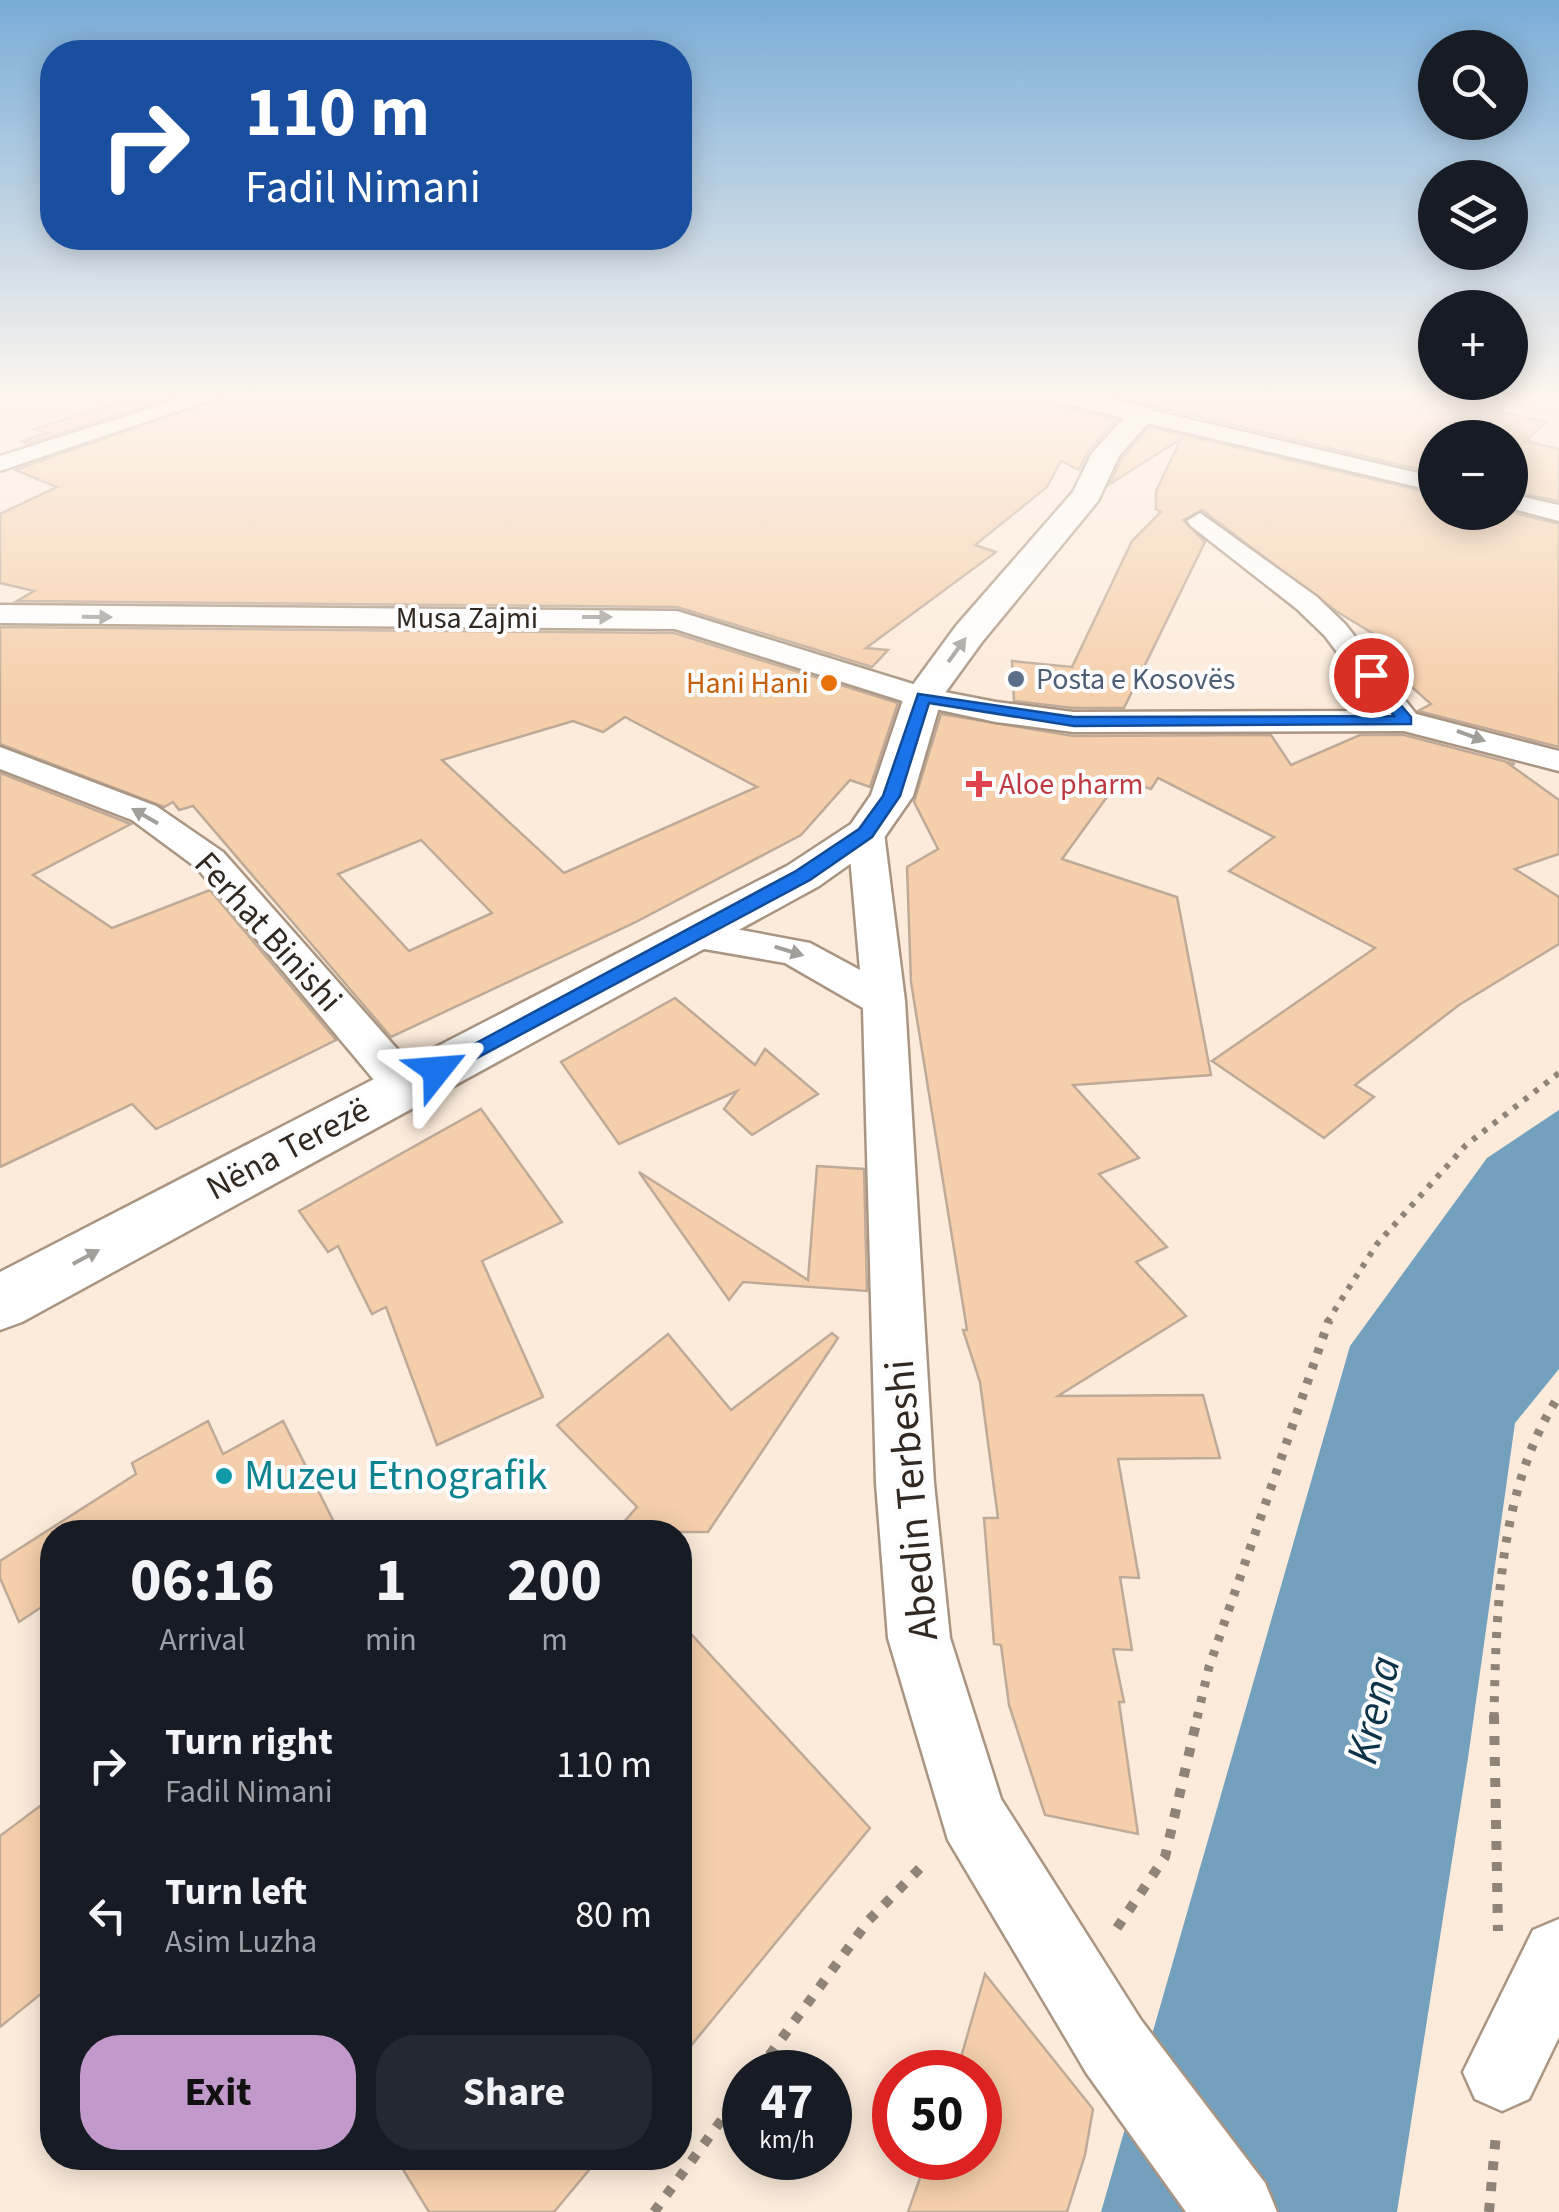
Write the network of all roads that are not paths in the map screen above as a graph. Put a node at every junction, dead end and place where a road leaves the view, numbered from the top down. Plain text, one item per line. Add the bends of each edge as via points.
1 (1083, 499) edge
2 (1528, 505) edge
3 (1559, 513) edge
4 (1200, 521) dead end
5 (0, 614) edge
6 (923, 697) junction
7 (1406, 721) junction
8 (0, 757) edge
9 (1559, 761) edge
10 (866, 833) junction
11 (693, 934) junction
12 (884, 1001) junction
13 (405, 1086) junction
14 (0, 1303) edge
15 (1528, 1946) edge
16 (1502, 2072) dead end
17 (1236, 2212) edge

6 -> 1 main road, Nëna Terezë
2 - 3 street
4 - 7 street via 1308,602
5 -> 6 street, Musa Zajmi via 677,620
6 - 7 street, Musa Zajmi via 1074,722
6 - 10 main road, Nëna Terezë via 892,796
7 -> 9 street, Musa Zajmi
13 -> 8 street, Ferhat Binishi via 210,860 144,813
10 - 11 main road, Nëna Terezë via 803,876
10 - 12 street, Abedin Terbeshi
11 -> 12 street via 796,952
11 - 13 main road, Nëna Terezë
12 - 17 street, Abedin Terbeshi via 905,1482 919,1638 972,1816 1114,2047
14 -> 13 main road, Nëna Terezë
15 - 16 street

